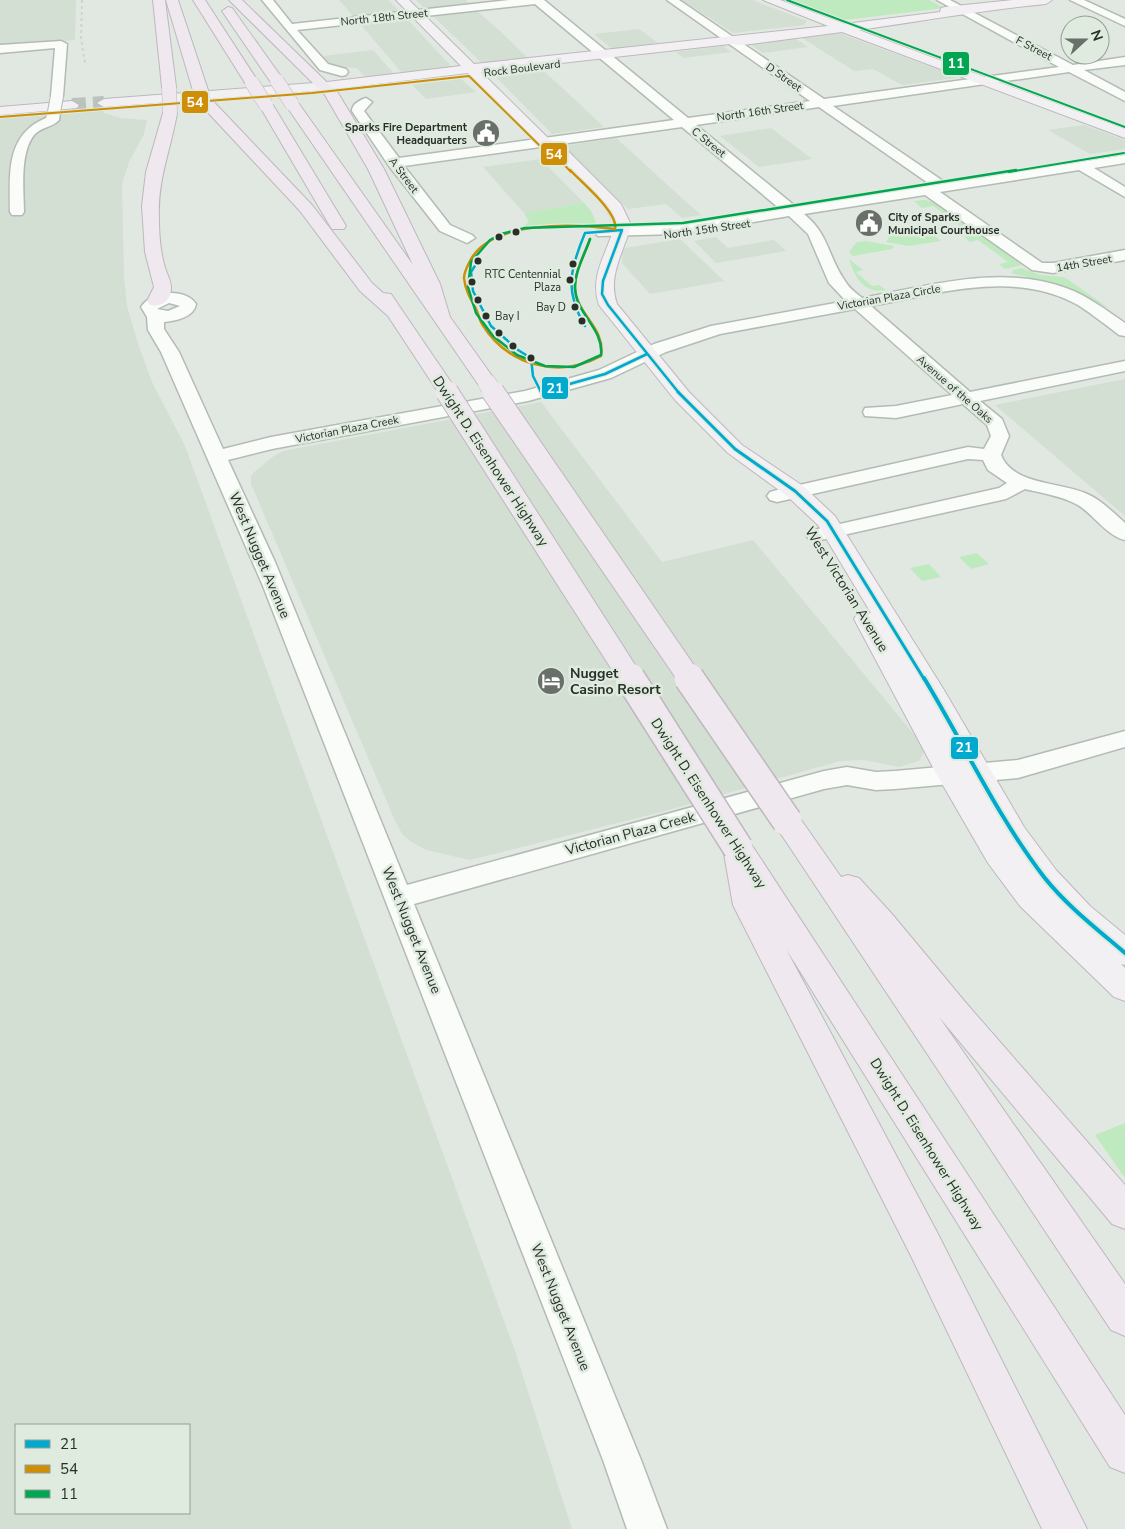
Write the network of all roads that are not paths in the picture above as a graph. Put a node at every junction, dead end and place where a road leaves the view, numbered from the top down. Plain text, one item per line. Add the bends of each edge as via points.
1 (159, 0) edge
2 (172, 0) edge
3 (198, 0) edge
4 (221, 0) edge
5 (234, 0) edge
6 (267, 0) edge
7 (402, 0) edge
8 (537, 0) edge
9 (672, 0) edge
10 (769, 0) edge
11 (942, 0) edge
12 (1046, 0) edge
13 (1075, 0) edge
14 (962, 10) junction
15 (416, 14) junction
16 (1125, 23) edge
17 (839, 26) junction
18 (289, 28) junction
19 (730, 40) junction
20 (0, 48) edge
21 (604, 55) junction
22 (1125, 61) edge
23 (575, 62) junction
24 (620, 68) junction
25 (1073, 68) junction
26 (342, 72) dead end
27 (473, 72) junction
28 (983, 80) junction
29 (329, 89) junction
30 (1125, 97) edge
31 (203, 98) junction
32 (366, 102) dead end
33 (821, 103) junction
34 (72, 105) tunnel mouth
35 (0, 111) edge
36 (685, 122) junction
37 (1125, 134) edge
38 (544, 142) junction
39 (1125, 159) edge
40 (394, 163) junction
41 (1081, 166) junction
42 (944, 188) junction
43 (928, 191) junction
44 (1125, 193) edge
45 (17, 212) dead end
46 (795, 212) junction
47 (741, 225) junction
48 (778, 228) dead end
49 (615, 233) junction
50 (799, 234) dead end
51 (467, 238) dead end
52 (822, 242) junction
53 (1125, 255) edge
54 (857, 303) junction
55 (156, 308) junction
56 (394, 312) junction
57 (441, 316) junction
58 (1125, 331) edge
59 (163, 337) junction
60 (639, 358) junction
61 (1125, 366) edge
62 (967, 398) junction
63 (872, 412) dead end
64 (991, 455) junction
65 (216, 457) junction
66 (1022, 482) junction
67 (786, 493) junction
68 (825, 533) junction
69 (1125, 534) edge
70 (1125, 739) edge
71 (981, 772) junction
72 (951, 775) junction
73 (787, 821) junction
74 (738, 848) junction
75 (400, 897) junction
76 (1125, 952) edge
77 (1125, 988) edge
78 (1125, 1212) edge
79 (1125, 1317) edge
80 (1125, 1452) edge
81 (647, 1529) edge
82 (1065, 1529) edge

1 - 55 highway, bridge via 170,113 151,197 156,265 164,284
2 - 31 highway
3 - 56 highway, Dwight D. Eisenhower Highway, bridge
4 - 57 highway, bridge
5 - 29 highway
6 - 18 street
7 - 15 main road, West Victorian Avenue
8 - 15 street, North 18th Street
8 - 21 street, C Street
9 - 19 street, D Street
10 - 17 main road
11 - 14 street, F Street
12 - 14 main road, Rock Boulevard
13 - 16 street
14 - 17 main road, Rock Boulevard via 944,15
14 - 25 street, F Street
15 - 18 street, North 18th Street
15 - 27 main road, West Victorian Avenue
17 - 19 main road, Rock Boulevard via 743,41
17 - 28 main road
18 - 26 street via 324,67
19 - 21 main road, Rock Boulevard
19 - 33 street, D Street
20 - 45 street, bridge via 61,44 52,120 31,130 25,139 17,171
21 - 23 main road, Rock Boulevard
21 - 24 street, C Street
21 - 27 main road, Rock Boulevard
22 - 25 street, North 16th Street
23 - 24 main road
23 - 27 main road, Rock Boulevard
24 - 36 street, C Street
25 - 28 street, North 16th Street
25 - 30 street, F Street
27 - 29 main road, Rock Boulevard
27 - 38 main road, West Victorian Avenue
28 - 33 street, North 16th Street
28 - 37 main road
29 - 31 main road, Rock Boulevard
29 - 57 highway via 376,169 431,284
31 - 31 main road, Rock Boulevard via 104,103
31 - 56 highway via 306,208 366,288
32 - 40 street, A Street via 358,111
33 - 36 street, North 16th Street
33 - 42 street, D Street
34 - 35 main road
36 - 38 street, North 16th Street
36 - 46 street, C Street
38 - 40 street, North 16th Street
38 - 49 main road, West Victorian Avenue via 544,150 604,213
39 - 41 street, North 15th Street
40 - 51 street, A Street via 445,228
41 - 42 street, North 15th Street
41 - 44 street
42 - 43 street, North 15th Street
43 - 46 street, North 15th Street
43 - 53 street, 14th Street via 1030,263 1042,268
46 - 47 street, North 15th Street
46 - 49 street, North 15th Street via 670,230
46 - 52 street, C Street
47 - 48 street
47 - 49 street, North 15th Street via 676,235
49 - 60 main road, West Victorian Avenue via 602,294
50 - 52 street
52 - 54 street, C Street via 834,278
54 - 58 street, Victorian Plaza Circle via 974,282 1018,282 1045,286 1072,296
54 - 60 street, Victorian Plaza Circle via 726,328 680,341
54 - 62 street, Avenue of the Oaks
55 - 59 street, West Nugget Avenue via 156,330
55 - 59 street via 176,298 186,302 188,307 171,321
56 - 74 highway, Dwight D. Eisenhower Highway, bridge
57 - 73 highway, bridge
59 - 65 street, West Nugget Avenue
60 - 65 street, Victorian Plaza Creek via 605,374 555,389
60 - 67 main road, West Victorian Avenue via 681,422 721,456
61 - 62 street
62 - 63 street via 896,412
62 - 64 street, Avenue of the Oaks via 998,428 1000,436
64 - 66 street via 998,470
64 - 67 street via 968,453
65 - 75 street, West Nugget Avenue via 247,518
66 - 68 street via 1006,493
66 - 69 street via 1061,490 1082,499
67 - 68 main road, West Victorian Avenue
68 - 71 main road, West Victorian Avenue
68 - 72 main road, West Victorian Avenue
70 - 71 street via 1018,769
71 - 72 street, Victorian Plaza Creek
71 - 76 main road, West Victorian Avenue via 1014,834 1045,878 1079,914
72 - 75 street, Victorian Plaza Creek via 876,781 847,776 824,780
72 - 77 main road, West Victorian Avenue via 1012,875 1031,898
73 - 78 highway via 881,922
73 - 79 highway
74 - 80 highway, Dwight D. Eisenhower Highway
74 - 82 highway via 748,905 924,1244
75 - 81 street, West Nugget Avenue

